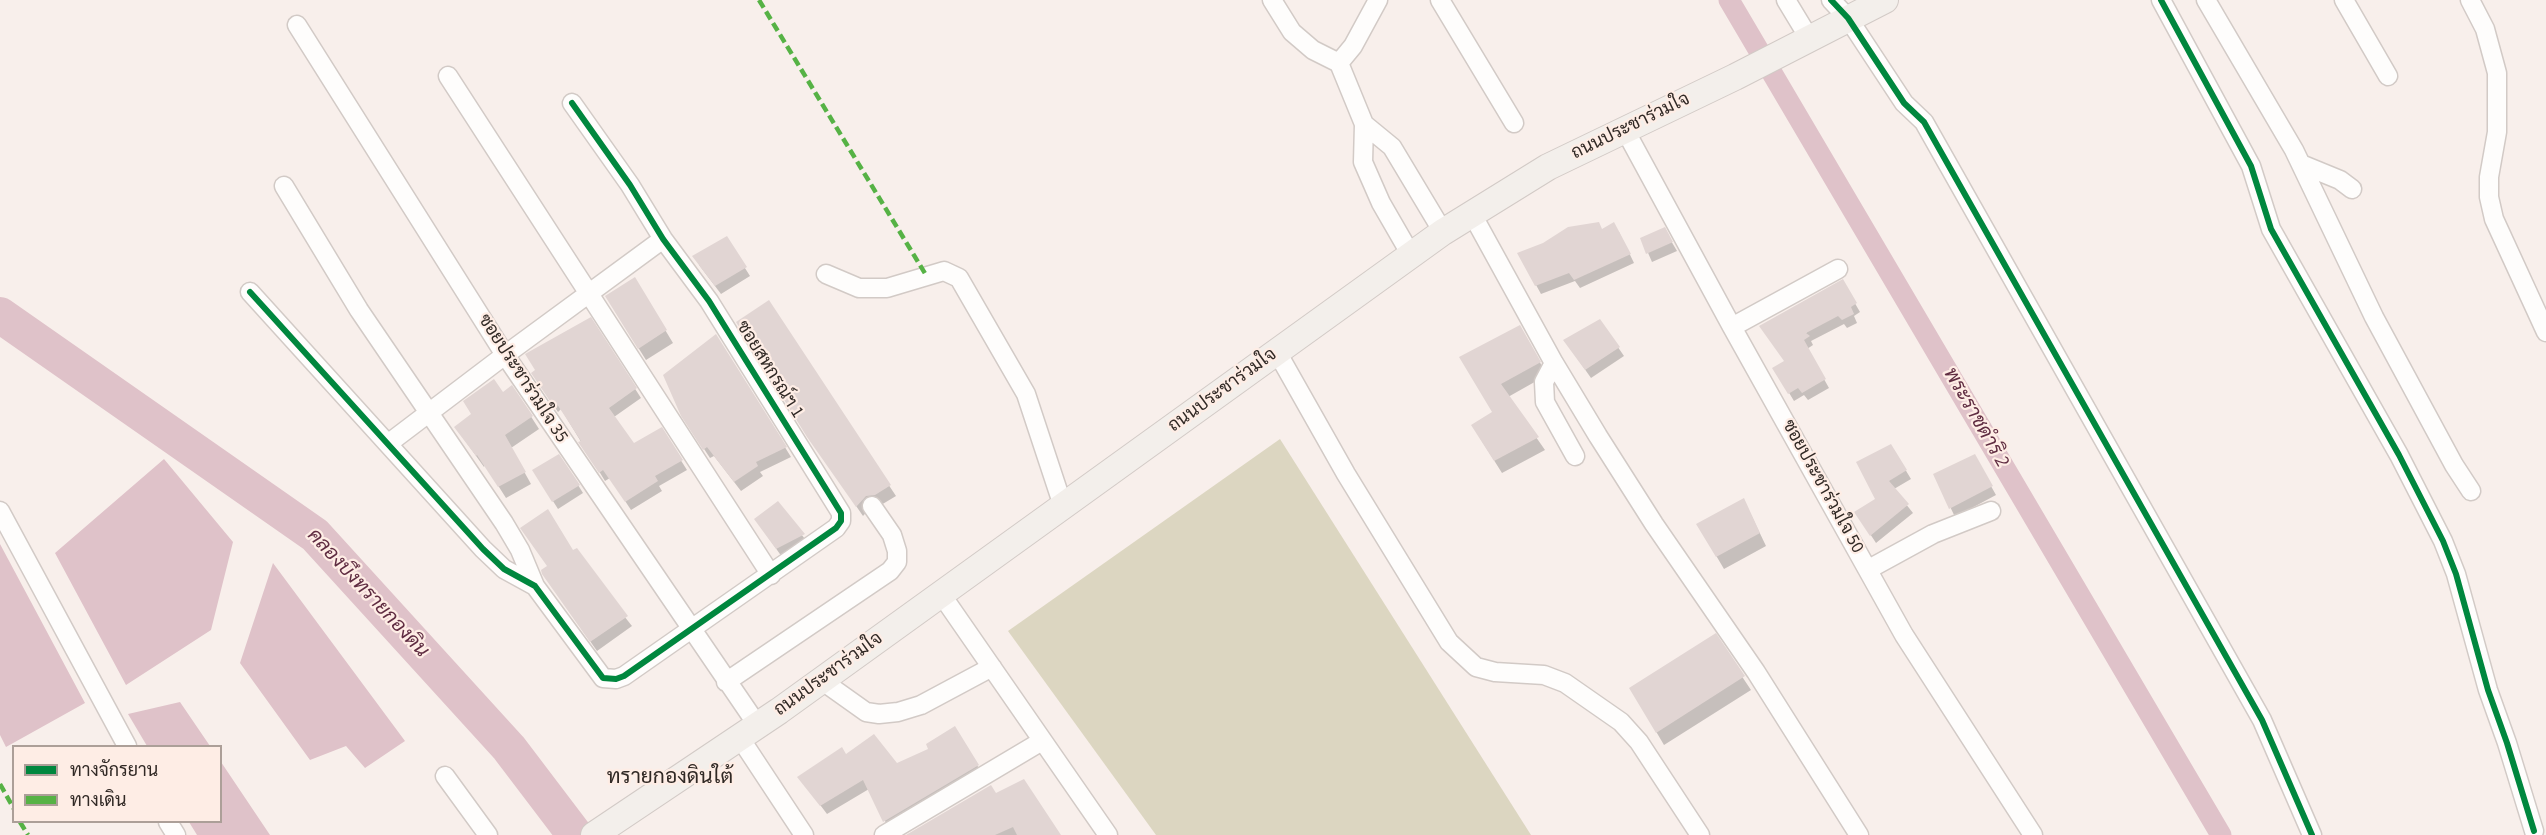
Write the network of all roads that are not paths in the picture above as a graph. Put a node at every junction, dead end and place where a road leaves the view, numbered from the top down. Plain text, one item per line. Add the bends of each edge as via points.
1 (1272, 0) edge
2 (1378, 0) edge
3 (1440, 0) edge
4 (1786, 0) edge
5 (1885, 0) edge
6 (2161, 0) edge
7 (2206, 0) edge
8 (2344, 0) edge
9 (2470, 0) edge
10 (1840, 9) edge
11 (297, 25) dead end
12 (1802, 42) junction
13 (1339, 63) junction
14 (448, 76) dead end
15 (2388, 76) dead end
16 (573, 103) dead end
17 (1515, 123) dead end
18 (1364, 124) junction
19 (1625, 130) junction
20 (2301, 164) junction
21 (284, 186) dead end
22 (2352, 189) dead end
23 (1473, 214) junction
24 (1443, 232) junction
25 (663, 239) junction
26 (1411, 255) junction
27 (1838, 269) dead end
28 (826, 274) dead end
29 (250, 292) dead end
30 (589, 293) junction
31 (1732, 327) junction
32 (2546, 332) edge
33 (1277, 352) junction
34 (505, 355) junction
35 (1554, 363) junction
36 (428, 413) junction
37 (389, 443) junction
38 (1575, 456) dead end
39 (2471, 491) dead end
40 (872, 506) dead end
41 (1063, 506) junction
42 (0, 511) edge
43 (1991, 512) dead end
44 (1869, 569) junction
45 (771, 575) junction
46 (535, 586) junction
47 (941, 594) junction
48 (691, 630) junction
49 (992, 667) junction
50 (821, 681) junction
51 (726, 682) junction
52 (749, 732) junction
53 (1042, 741) junction
54 (126, 745) edge
55 (446, 776) dead end
56 (2534, 831) dead end
57 (488, 835) edge
58 (594, 835) edge
59 (804, 835) edge
60 (884, 835) edge
61 (1108, 835) edge
62 (1700, 835) edge
63 (1859, 835) edge
64 (2033, 835) edge
65 (2312, 835) edge

1 - 13 street via 1292,32 1313,50
2 - 13 street
3 - 17 street
4 - 12 street
5 - 10 main road, ถนนประชาร่วมใจ
6 - 56 street via 2251,166 2271,230 2399,455 2443,541
7 - 20 street
8 - 15 street
9 - 32 street via 2485,29 2497,73 2497,132 2489,177 2494,219
10 - 12 main road, ถนนประชาร่วมใจ
10 - 65 street via 1904,104 1924,122 2262,720
11 - 34 street, ซอยประชาร่วมใจ 35
12 - 19 main road, ถนนประชาร่วมใจ
13 - 18 street
14 - 30 street
16 - 25 street, ซอยสหกรณ์ฯ 1
18 - 24 street via 1392,147
18 - 26 street via 1363,162
19 - 23 main road, ถนนประชาร่วมใจ via 1548,167
19 - 31 street, ซอยประชาร่วมใจ 50
20 - 22 street
20 - 39 street via 2374,317
21 - 36 street via 359,310
23 - 24 main road, ถนนประชาร่วมใจ
23 - 35 street
24 - 26 main road, ถนนประชาร่วมใจ
25 - 30 street
25 - 45 street, ซอยสหกรณ์ฯ 1 via 709,302 839,508 841,521 836,528
26 - 33 main road, ถนนประชาร่วมใจ
27 - 31 street
28 - 41 street via 859,288 887,288 944,272 959,278 1026,394
29 - 37 street
30 - 34 street
30 - 45 street
31 - 44 street, ซอยประชาร่วมใจ 50
33 - 41 main road, ถนนประชาร่วมใจ
33 - 62 street via 1449,642 1476,667 1544,675 1565,684 1621,722 1639,742
34 - 36 street
34 - 48 street, ซอยประชาร่วมใจ 35
35 - 38 street via 1544,382 1545,402
35 - 63 street via 1654,524 1756,672
36 - 37 street
36 - 46 street via 504,523
37 - 46 street via 483,549 504,569
40 - 51 street via 897,551 897,562 890,572
41 - 47 main road, ถนนประชาร่วมใจ
42 - 54 street
43 - 44 street via 1933,534
44 - 64 street, ซอยประชาร่วมใจ 50 via 1904,635
45 - 48 street
46 - 48 street via 603,678 624,676
47 - 49 street
47 - 50 main road, ถนนประชาร่วมใจ
48 - 51 street, ซอยประชาร่วมใจ 35
49 - 50 street via 921,705 879,714 866,712
49 - 53 street
50 - 52 main road, ถนนประชาร่วมใจ
51 - 52 street, ซอยประชาร่วมใจ 35
52 - 58 main road, ถนนประชาร่วมใจ
52 - 59 street, ซอยประชาร่วมใจ 35
53 - 60 street
53 - 61 street
55 - 57 street

